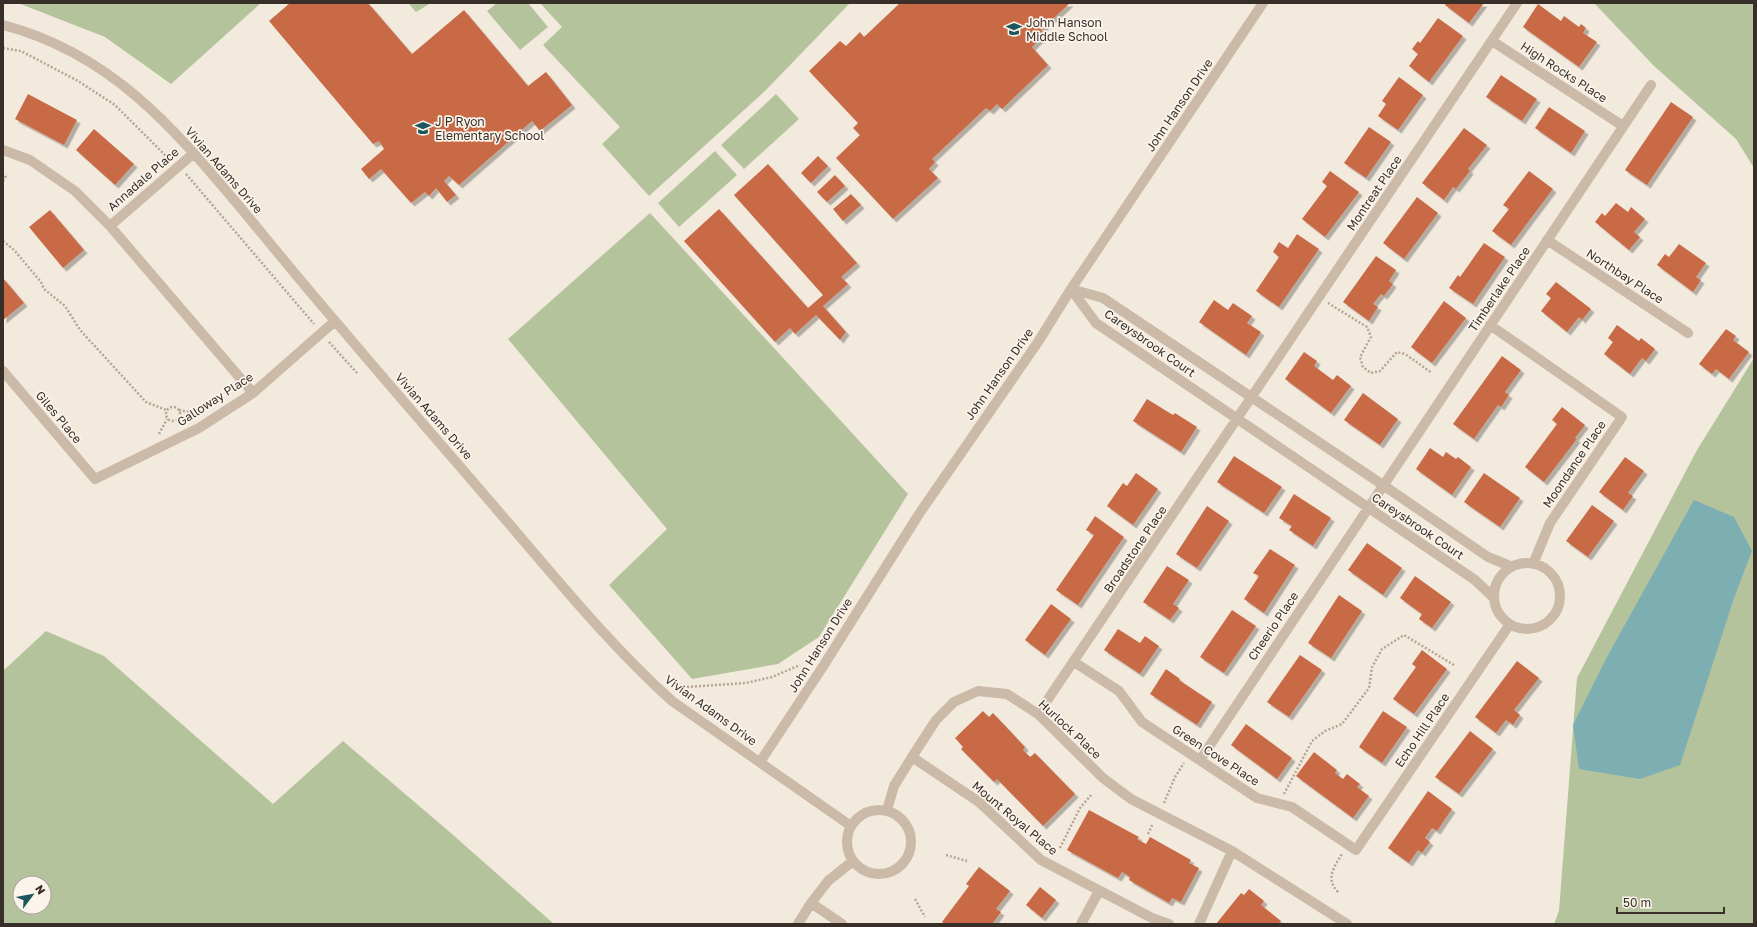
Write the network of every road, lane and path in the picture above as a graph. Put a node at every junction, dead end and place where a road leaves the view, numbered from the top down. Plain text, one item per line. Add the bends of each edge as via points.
1 (1263, 3) edge
2 (1517, 3) edge
3 (3, 26) edge
4 (1492, 40) junction
5 (3, 48) edge
6 (1651, 85) dead end
7 (1623, 126) junction
8 (3, 150) edge
9 (194, 153) junction
10 (178, 166) junction
11 (7, 174) dead end
12 (3, 181) edge
13 (110, 226) junction
14 (1547, 240) junction
15 (3, 241) edge
16 (1071, 289) junction
17 (1319, 298) junction
18 (335, 321) junction
19 (1490, 325) junction
20 (321, 333) junction
21 (1688, 333) dead end
22 (3, 371) edge
23 (357, 373) dead end
24 (1432, 373) dead end
25 (252, 393) junction
26 (1252, 398) junction
27 (166, 410) junction
28 (179, 410) junction
29 (198, 414) dead end
30 (167, 419) junction
31 (1238, 419) junction
32 (158, 436) dead end
33 (95, 479) joint
34 (1383, 485) junction
35 (1368, 507) junction
36 (1533, 564) junction
37 (1510, 566) junction
38 (1494, 598) junction
39 (1510, 624) junction
40 (1074, 662) junction
41 (800, 665) dead end
42 (1454, 665) dead end
43 (687, 687) dead end
44 (1038, 714) junction
45 (1190, 753) junction
46 (912, 757) junction
47 (1200, 760) junction
48 (760, 762) junction
49 (1283, 794) dead end
50 (1091, 796) dead end
51 (887, 810) junction
52 (1158, 814) junction
53 (851, 826) junction
54 (1148, 834) dead end
55 (1060, 848) dead end
56 (1356, 850) joint
57 (1232, 851) junction
58 (1342, 854) dead end
59 (946, 855) dead end
60 (853, 861) junction
61 (967, 861) dead end
62 (1099, 891) junction
63 (1338, 892) dead end
64 (915, 899) dead end
65 (810, 903) junction
66 (925, 917) dead end
67 (798, 924) edge
68 (842, 924) edge
69 (1081, 924) edge
70 (1169, 924) edge
71 (1199, 924) edge
72 (1347, 924) edge

1 - 16 street, John Hanson Drive
2 - 4 street, Montreat Place
3 - 9 street, Vivian Adams Drive via 52,42 112,76 135,94
4 - 7 street, High Rocks Place
4 - 17 street, Montreat Place
5 - 10 path via 21,51 78,80 115,105
6 - 7 street, Timberlake Place
7 - 14 street, Timberlake Place
8 - 13 street via 30,160 76,191
9 - 10 street, Annadale Place
9 - 18 street, Vivian Adams Drive
10 - 13 street, Annadale Place
10 - 20 path
11 - 12 path
13 - 25 street
14 - 19 street, Timberlake Place
14 - 21 street, Northbay Place
15 - 27 path via 41,282 44,290 65,306 80,330 146,402
16 - 26 street, Careysbrook Court via 1103,298
16 - 31 street, Careysbrook Court via 1096,323
16 - 48 street, John Hanson Drive via 1038,342 918,514
17 - 24 path via 1367,327 1370,337 1360,357 1364,368 1371,373 1380,371 1397,352 1405,354
17 - 26 street, Montreat Place
18 - 20 street, Galloway Place
18 - 48 street, Vivian Adams Drive via 593,622 672,701
19 - 34 street, Timberlake Place
19 - 36 street, Moondance Place via 1622,417 1550,523
20 - 23 path
20 - 25 street, Galloway Place
22 - 33 street, Giles Place
25 - 33 street, Galloway Place via 199,428
26 - 31 street, Broadstone Place
26 - 34 street, Careysbrook Court
27 - 28 path via 173,406
27 - 30 path
28 - 29 path
28 - 30 path via 178,419
30 - 32 path
31 - 35 street, Careysbrook Court
31 - 40 street, Broadstone Place
34 - 35 street, Timberlake Place
34 - 37 street, Careysbrook Court via 1488,557
35 - 38 street, Careysbrook Court via 1475,580
35 - 47 street, Cheerio Place
36 - 37 street
36 - 39 street via 1543,567 1552,574 1559,590 1560,601 1550,620 1538,627 1527,629
37 - 38 street via 1499,578 1494,589
38 - 39 street via 1496,609
39 - 56 street, Echo Hill Place
40 - 44 street, Broadstone Place
40 - 45 street, Green Cove Place via 1119,691 1142,722
41 - 43 path via 772,677 746,683
42 - 49 path via 1404,635 1382,649 1372,667 1369,688 1342,724 1312,741
44 - 46 street, Hurlock Place via 1007,694 978,691 954,702 936,720
44 - 52 street, Hurlock Place via 1103,778 1132,800
45 - 47 street, Green Cove Place
45 - 52 path via 1175,777
46 - 51 street, Hurlock Place via 894,786
46 - 62 street, Mount Royal Place via 979,802 1041,860
47 - 56 street, Green Cove Place via 1257,798 1292,807
48 - 53 street, Vivian Adams Drive
50 - 55 path via 1080,808
51 - 53 street via 866,812
51 - 60 street via 901,818 910,830 911,850 907,860 900,867 882,874 865,871
52 - 54 path
52 - 57 street, Hurlock Place
53 - 60 street via 847,844
57 - 71 street
57 - 72 street, Hurlock Place
58 - 63 path via 1331,875 1331,883
59 - 61 path
60 - 65 street via 828,881
62 - 69 street
62 - 70 street, Mount Royal Place
64 - 66 path
65 - 67 street
65 - 68 street

